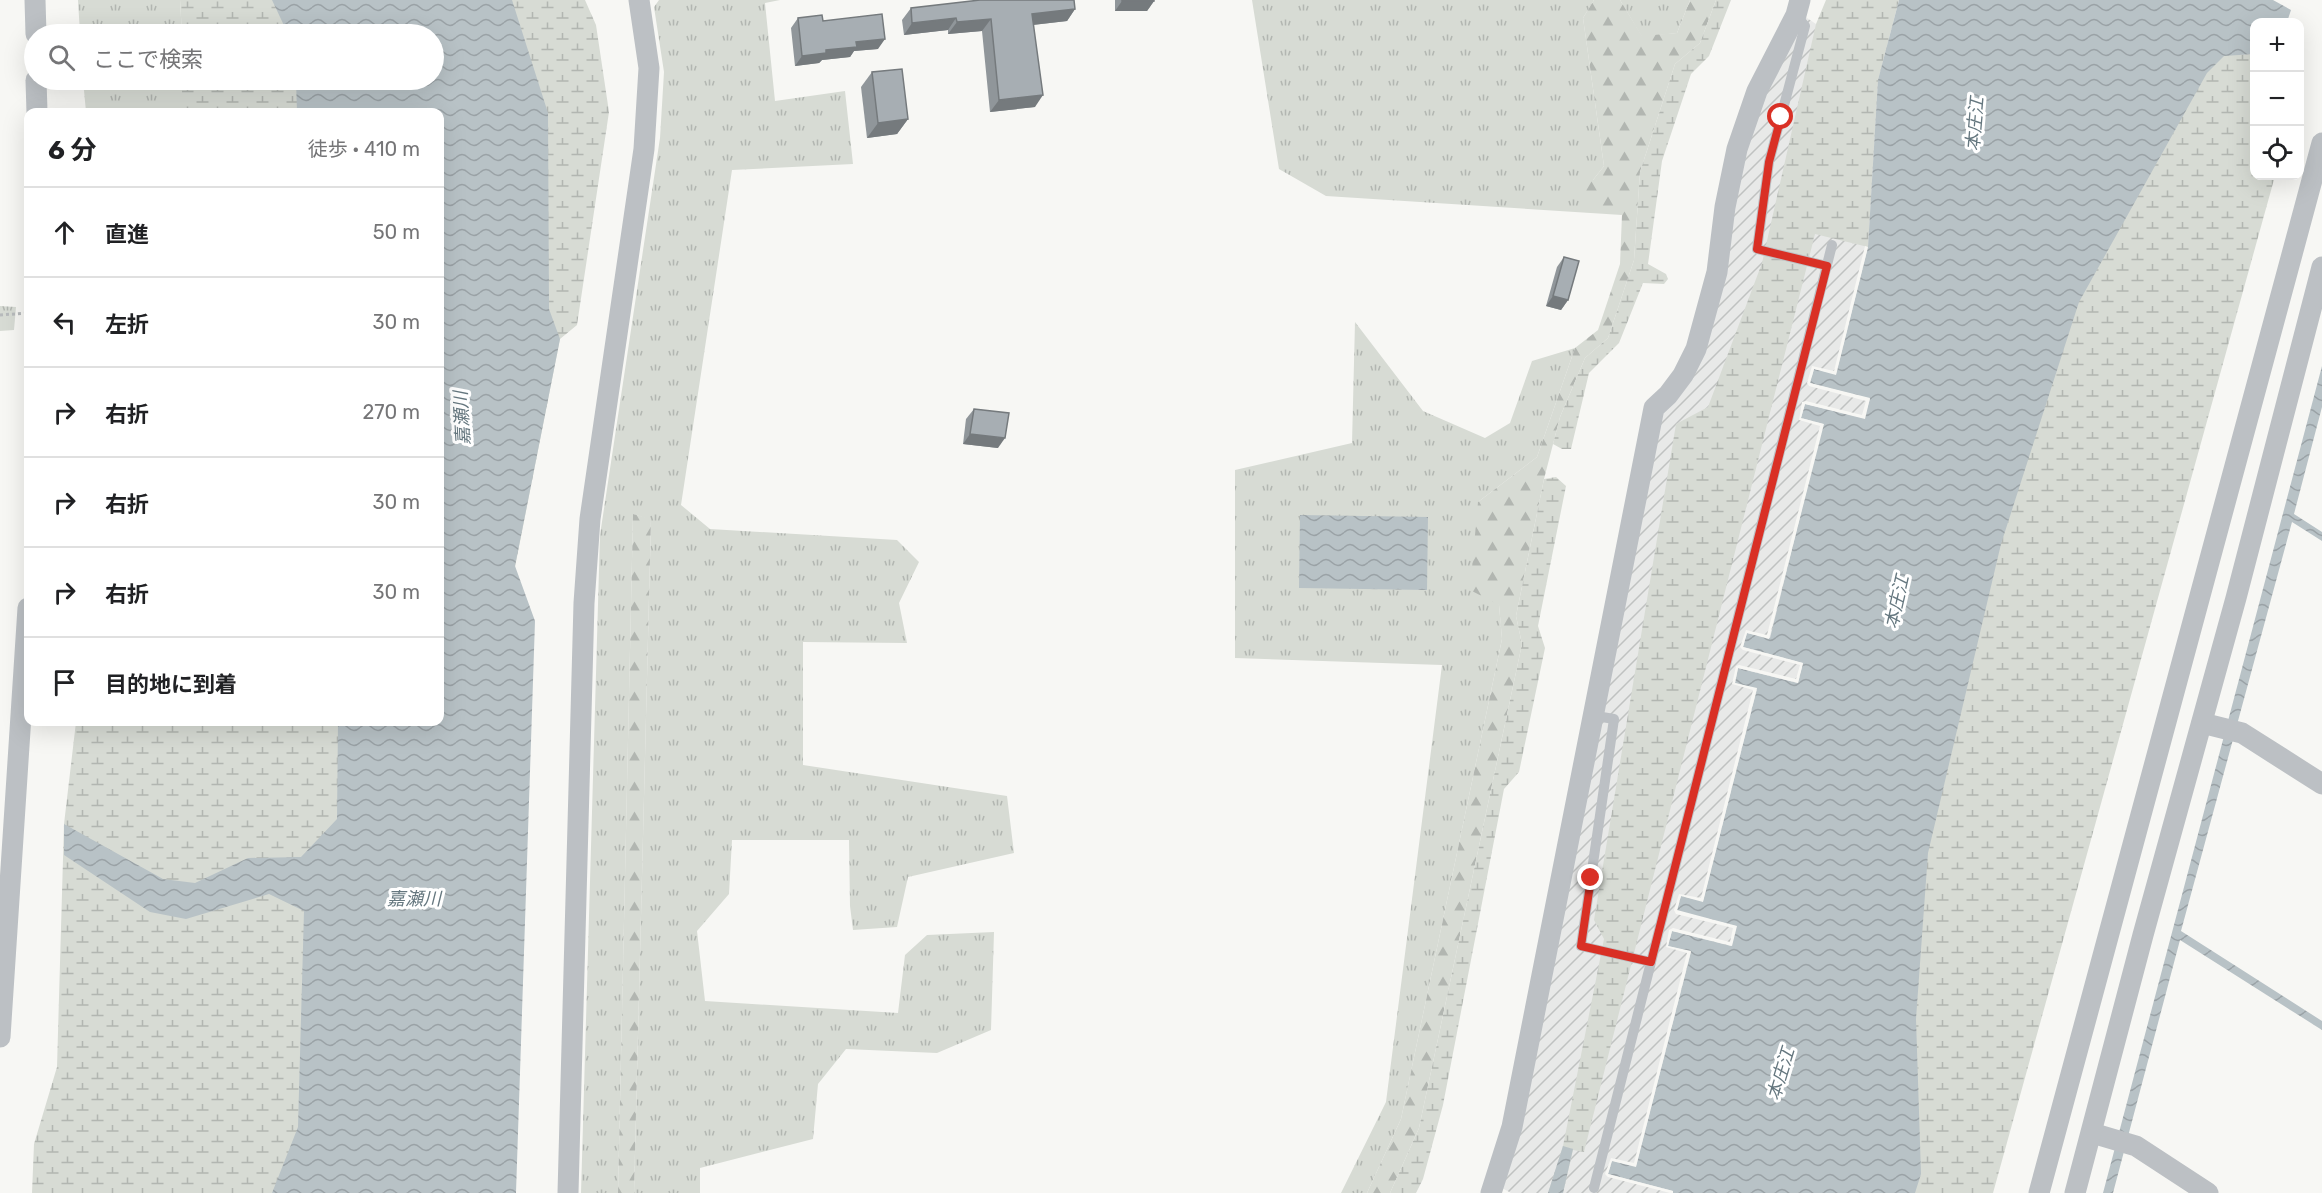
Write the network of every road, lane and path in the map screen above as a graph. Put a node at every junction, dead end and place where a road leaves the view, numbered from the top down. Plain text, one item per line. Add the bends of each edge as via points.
1 (35, 0) edge
2 (639, 0) edge
3 (1798, 8) edge
4 (36, 24) edge
5 (36, 90) edge
6 (37, 108) edge
7 (2322, 143) edge
8 (1832, 245) dead end
9 (1827, 266) junction
10 (2322, 267) edge
11 (24, 313) edge
12 (0, 315) edge
13 (24, 669) edge
14 (1602, 717) dead end
15 (2210, 725) junction
16 (2322, 783) edge
17 (1651, 962) junction
18 (0, 1037) edge
19 (2100, 1136) junction
20 (1594, 1188) dead end
21 (567, 1193) edge
22 (1491, 1193) edge
23 (2039, 1193) edge
24 (2075, 1193) edge
25 (2208, 1193) edge

1 - 4 street
2 - 21 street via 649,68 644,149 590,519 584,603
3 - 9 lane via 1805,26 1769,162 1757,249
3 - 22 street via 1757,91 1737,149 1717,272 1696,349 1683,375 1654,408 1512,1127
5 - 6 street
7 - 23 street
8 - 9 lane
9 - 17 lane
10 - 15 street
11 - 12 path
13 - 18 street
14 - 17 lane via 1614,719 1581,946
15 - 16 street via 2242,733
15 - 19 street via 2143,935
17 - 20 lane
19 - 24 street
19 - 25 street via 2136,1146

